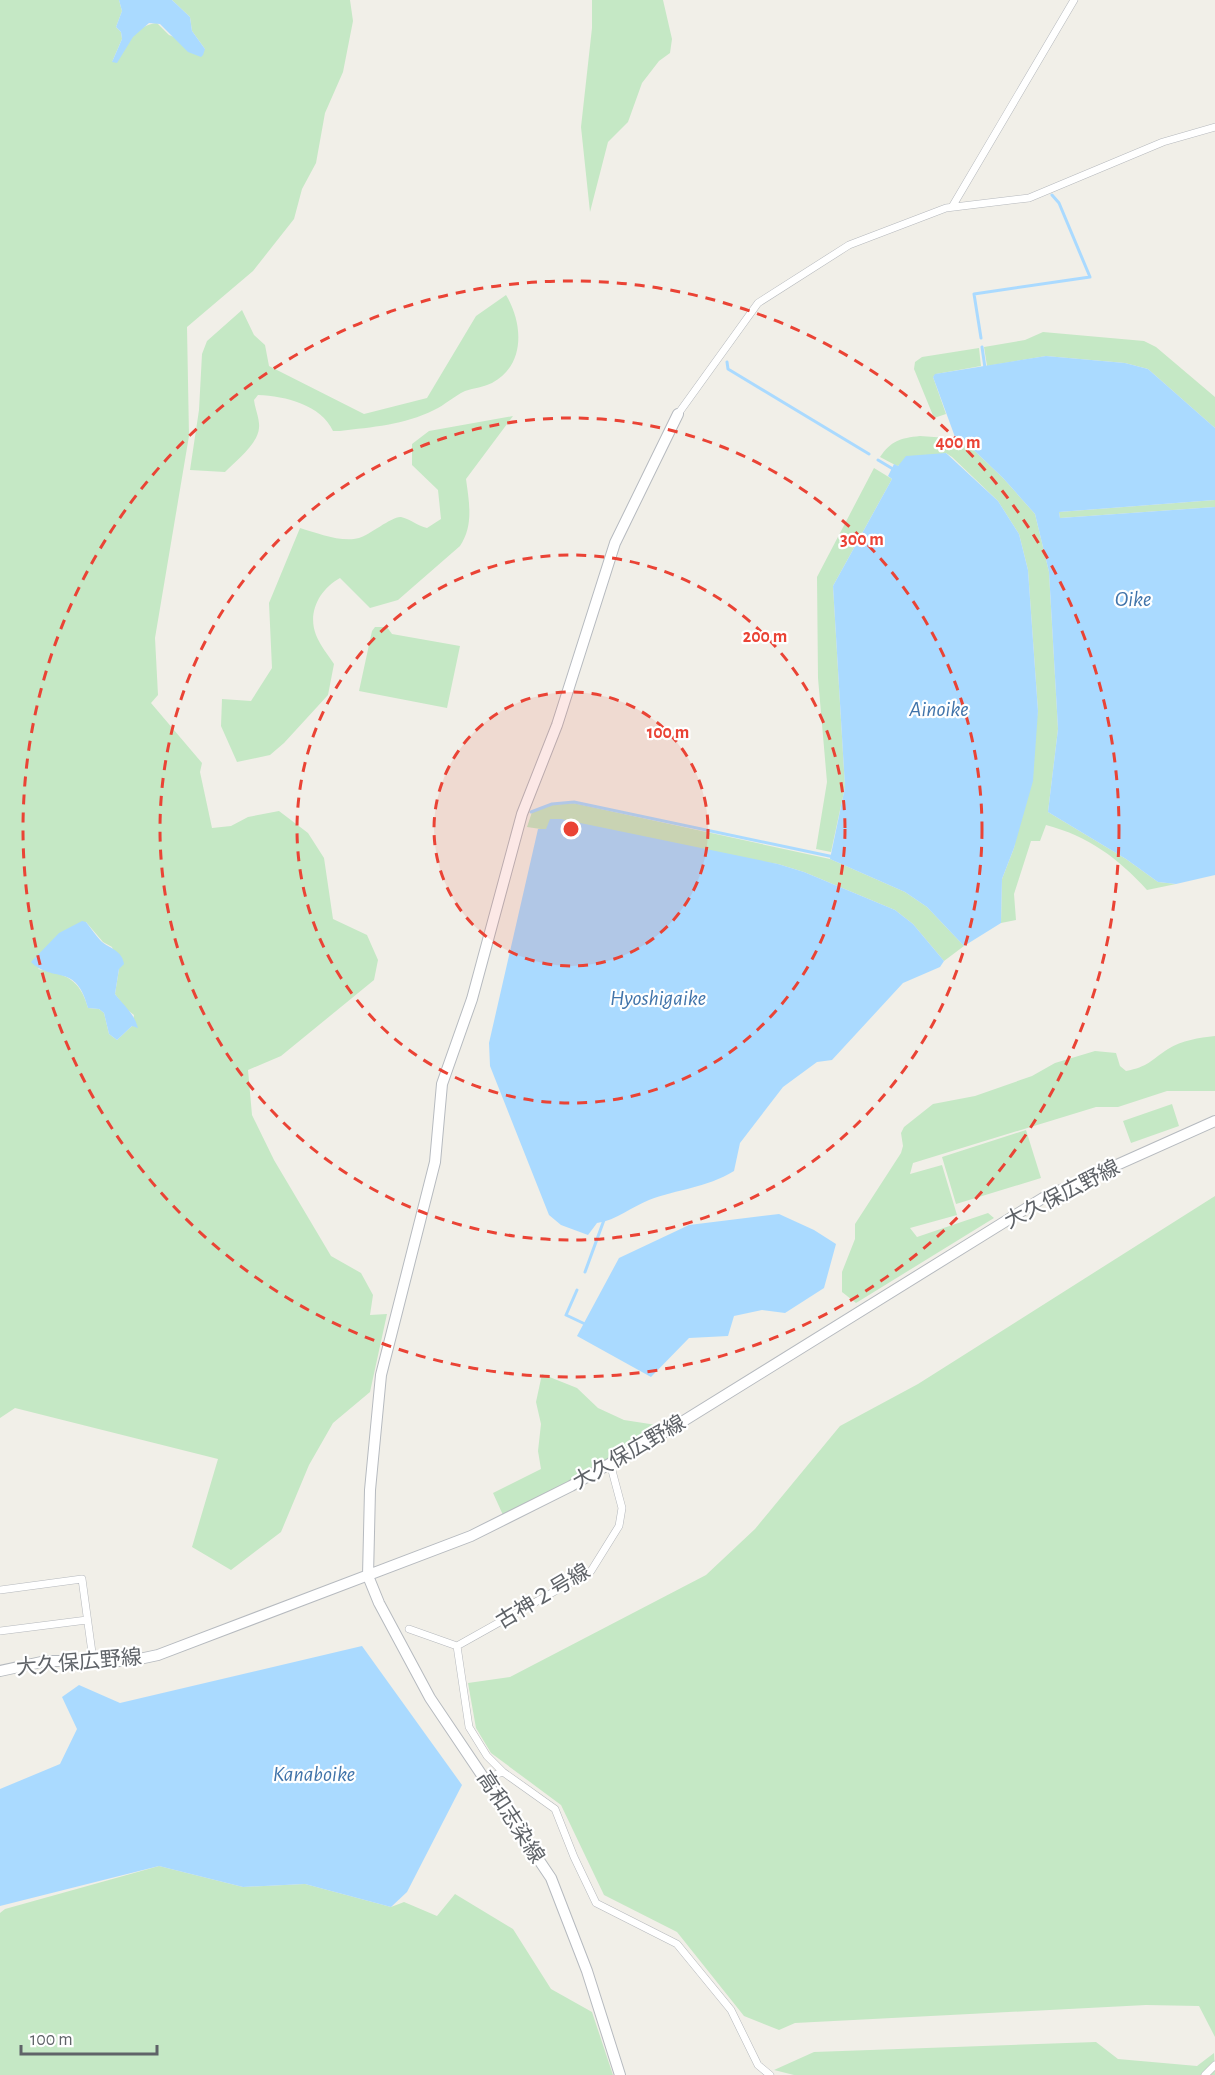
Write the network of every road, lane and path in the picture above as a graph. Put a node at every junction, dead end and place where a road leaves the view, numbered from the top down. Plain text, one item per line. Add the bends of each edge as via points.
1 (1074, 0) edge
2 (1215, 127) edge
3 (952, 207) junction
4 (678, 414) joint
5 (1215, 1121) edge
6 (610, 1463) junction
7 (368, 1576) junction
8 (0, 1590) edge
9 (87, 1620) junction
10 (409, 1629) dead end
11 (0, 1631) edge
12 (457, 1646) junction
13 (93, 1660) junction
14 (0, 1671) edge
15 (503, 1772) junction
16 (486, 1778) junction
17 (1215, 2065) edge
18 (620, 2075) edge
19 (770, 2075) edge
20 (1205, 2075) edge

1 - 3 street
2 - 3 street via 1163,142 1029,198
3 - 4 street via 849,245 758,303
4 - 7 street via 615,543 564,705 522,814 472,999 442,1084 435,1162 381,1375 370,1490
5 - 6 street, 大久保広野線 via 1043,1198
6 - 7 street, 大久保広野線 via 471,1536
6 - 12 street, 古神２号線 via 622,1508 619,1526 591,1571
7 - 13 street, 大久保広野線 via 158,1655 130,1661
7 - 16 street, 高和志染線 via 430,1698
8 - 9 street via 82,1579
9 - 11 street
9 - 13 street
10 - 12 street
12 - 15 street via 469,1727 487,1756
13 - 14 street, 大久保広野線 via 46,1661
15 - 16 street
15 - 19 street via 555,1809 596,1903 677,1944 731,2010 758,2066
16 - 18 street, 高和志染線 via 551,1878 587,1971
17 - 20 street

